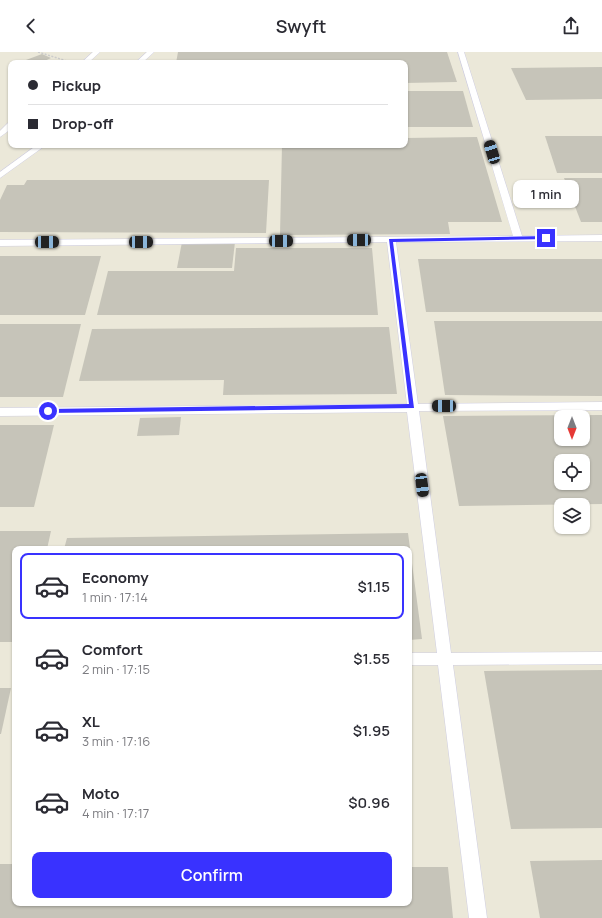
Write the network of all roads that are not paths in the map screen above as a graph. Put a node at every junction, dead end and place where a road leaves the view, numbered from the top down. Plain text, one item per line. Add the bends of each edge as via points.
1 (97, 52) edge
2 (151, 52) edge
3 (461, 52) edge
4 (88, 60) edge
5 (142, 60) edge
6 (8, 128) edge
7 (0, 135) edge
8 (38, 148) edge
9 (0, 176) edge
10 (518, 238) junction
11 (602, 238) edge
12 (390, 240) junction
13 (0, 243) edge
14 (412, 406) junction
15 (602, 406) edge
16 (0, 412) edge
17 (444, 658) junction
18 (602, 658) edge
19 (412, 659) edge
20 (478, 918) edge

1 - 4 lane
2 - 5 lane
3 - 10 lane
6 - 7 lane
8 - 9 lane
10 - 11 lane
10 - 12 lane
12 - 13 lane
12 - 14 lane
14 - 15 lane
14 - 16 lane
14 - 17 lane
17 - 18 lane
17 - 19 lane
17 - 20 lane

